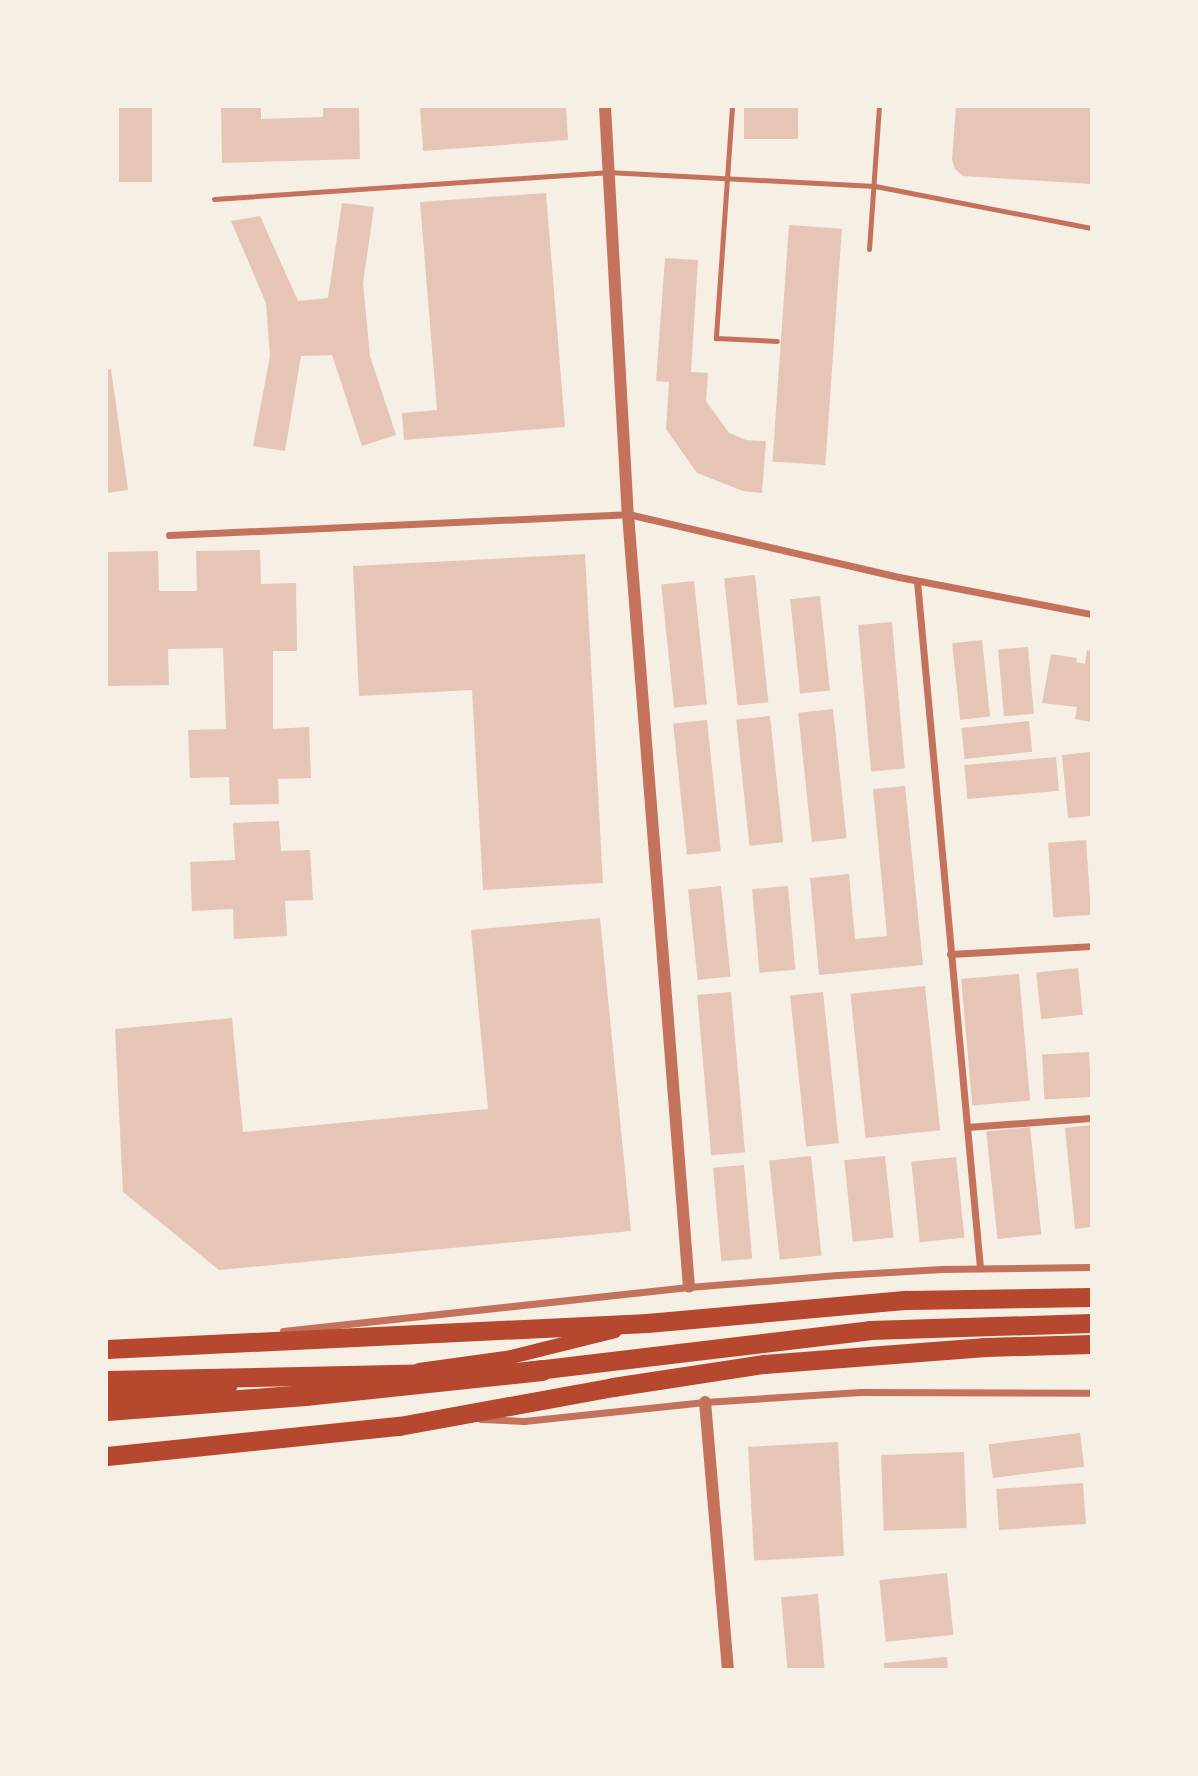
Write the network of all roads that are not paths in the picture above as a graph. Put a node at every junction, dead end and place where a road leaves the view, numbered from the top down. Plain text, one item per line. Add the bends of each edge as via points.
1 (605, 107) edge
2 (732, 107) edge
3 (879, 107) edge
4 (607, 172) junction
5 (728, 178) junction
6 (874, 186) junction
7 (214, 199) dead end
8 (1091, 228) edge
9 (869, 249) dead end
10 (777, 341) dead end
11 (628, 514) junction
12 (169, 535) dead end
13 (917, 580) junction
14 (1091, 614) edge
15 (1091, 946) edge
16 (950, 954) junction
17 (1091, 1118) edge
18 (967, 1127) junction
19 (1091, 1267) edge
20 (980, 1268) junction
21 (689, 1287) junction
22 (1091, 1297) edge
23 (647, 1323) junction
24 (1091, 1323) edge
25 (1091, 1344) edge
26 (138, 1347) junction
27 (107, 1349) edge
28 (542, 1370) junction
29 (107, 1380) edge
30 (1091, 1393) edge
31 (107, 1395) edge
32 (705, 1402) junction
33 (107, 1410) edge
34 (461, 1416) junction
35 (107, 1456) edge
36 (728, 1669) edge

1 - 4 street
2 - 5 lane
3 - 6 lane
4 - 5 lane
4 - 7 lane
4 - 11 street
5 - 6 lane
5 - 10 lane via 716,338
6 - 8 lane
6 - 9 lane
11 - 12 street
11 - 13 street
11 - 21 street
13 - 14 street
13 - 16 street
15 - 16 street
16 - 18 street
17 - 18 street
18 - 20 street
19 - 20 street
20 - 21 street
21 - 26 street
22 - 23 highway via 907,1300
23 - 26 highway
23 - 31 main road via 511,1357 441,1368
24 - 28 highway via 870,1330
25 - 34 highway via 764,1364
26 - 27 highway
28 - 29 highway
28 - 33 highway
30 - 32 street via 861,1392
32 - 34 street via 524,1421
32 - 36 street
34 - 35 highway

